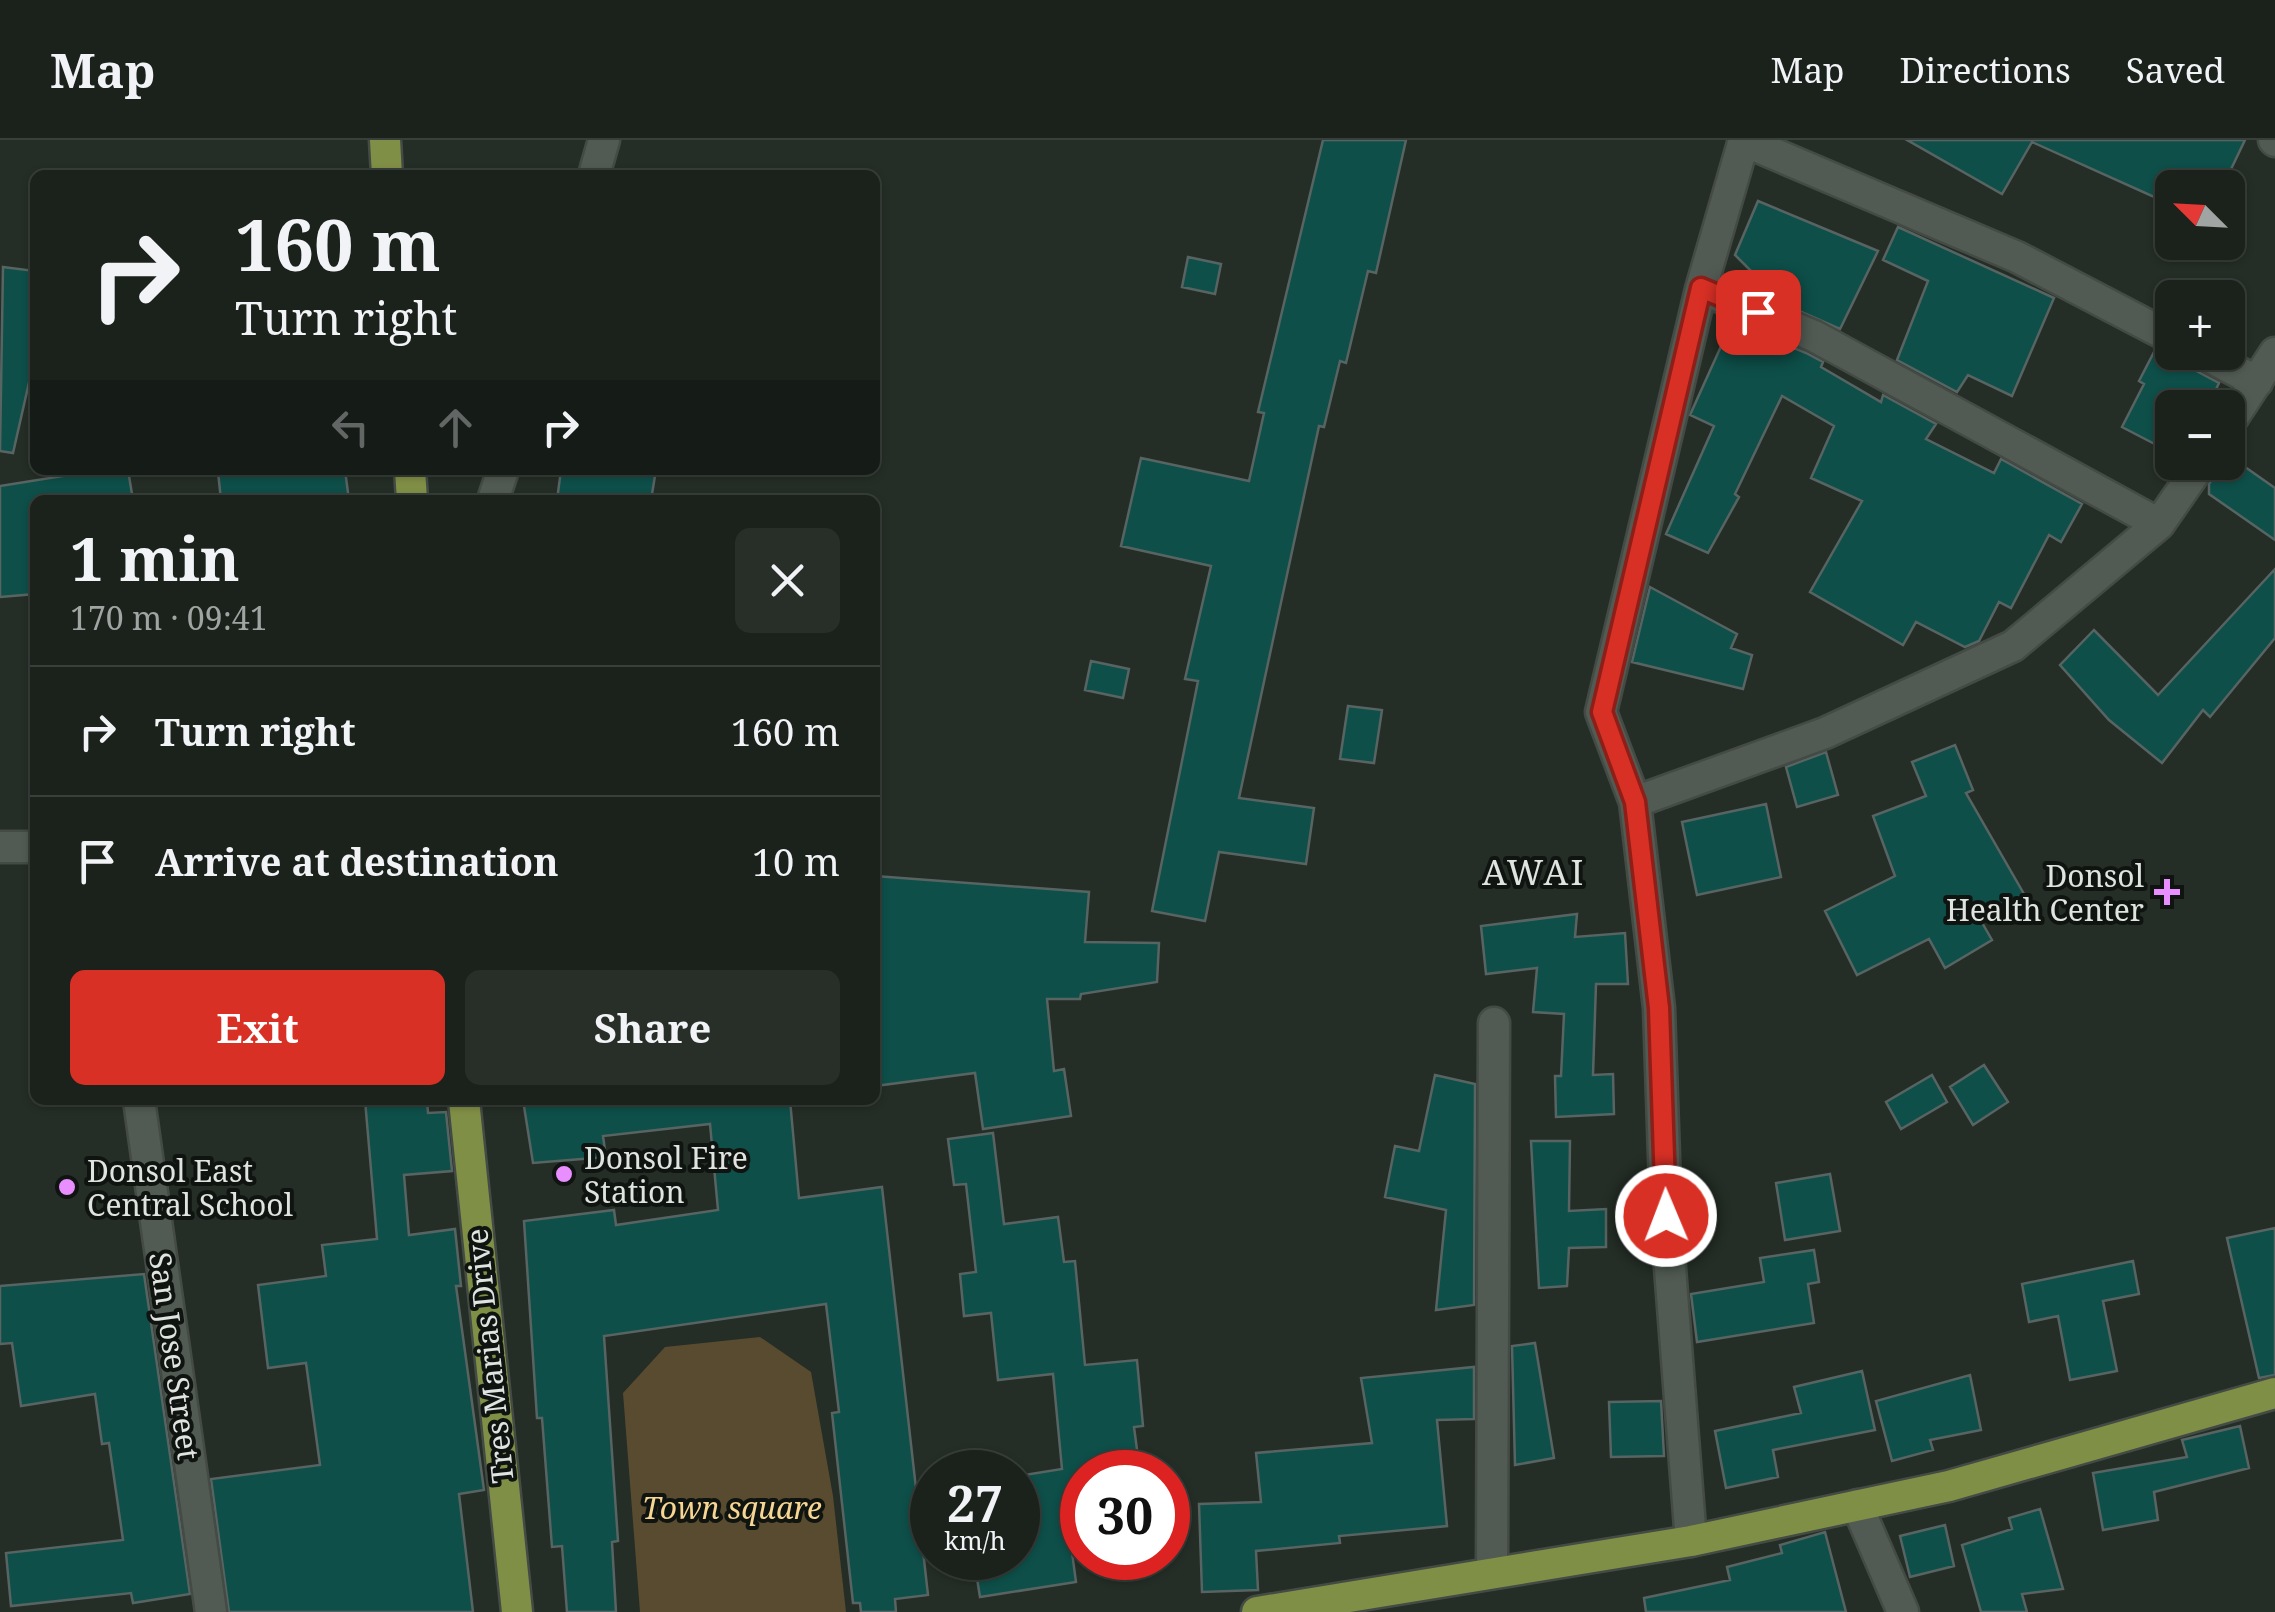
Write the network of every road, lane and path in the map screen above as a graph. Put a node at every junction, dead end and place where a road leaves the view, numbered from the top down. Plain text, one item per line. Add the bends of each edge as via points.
1 (385, 140) edge
2 (604, 140) edge
3 (1744, 141) edge
4 (388, 170) edge
5 (595, 170) edge
6 (1701, 288) junction
7 (2155, 329) edge
8 (2275, 354) edge
9 (2235, 370) edge
10 (2257, 382) junction
11 (2245, 400) edge
12 (2190, 480) edge
13 (2160, 524) junction
14 (1635, 802) junction
15 (30, 847) edge
16 (0, 848) edge
17 (1494, 1023) dead end
18 (140, 1105) edge
19 (465, 1105) edge
20 (2275, 1393) edge
21 (1857, 1505) junction
22 (1681, 1542) junction
23 (1492, 1573) junction
24 (211, 1612) edge
25 (516, 1612) edge
26 (1257, 1612) edge
27 (1903, 1612) edge

1 - 4 main road
2 - 5 street
3 - 6 street
3 - 7 street via 2016,257
6 - 13 street via 1814,336
6 - 14 street via 1602,712
8 - 10 street
9 - 10 street
10 - 11 street
12 - 13 street
13 - 14 street via 2013,646 1826,732
14 - 22 street via 1659,1008
15 - 16 street
17 - 23 street
18 - 24 street, San Jose Street
19 - 25 main road, Tres Marias Drive
20 - 21 main road via 1948,1486
21 - 22 main road
21 - 27 street
22 - 23 main road
23 - 26 main road

